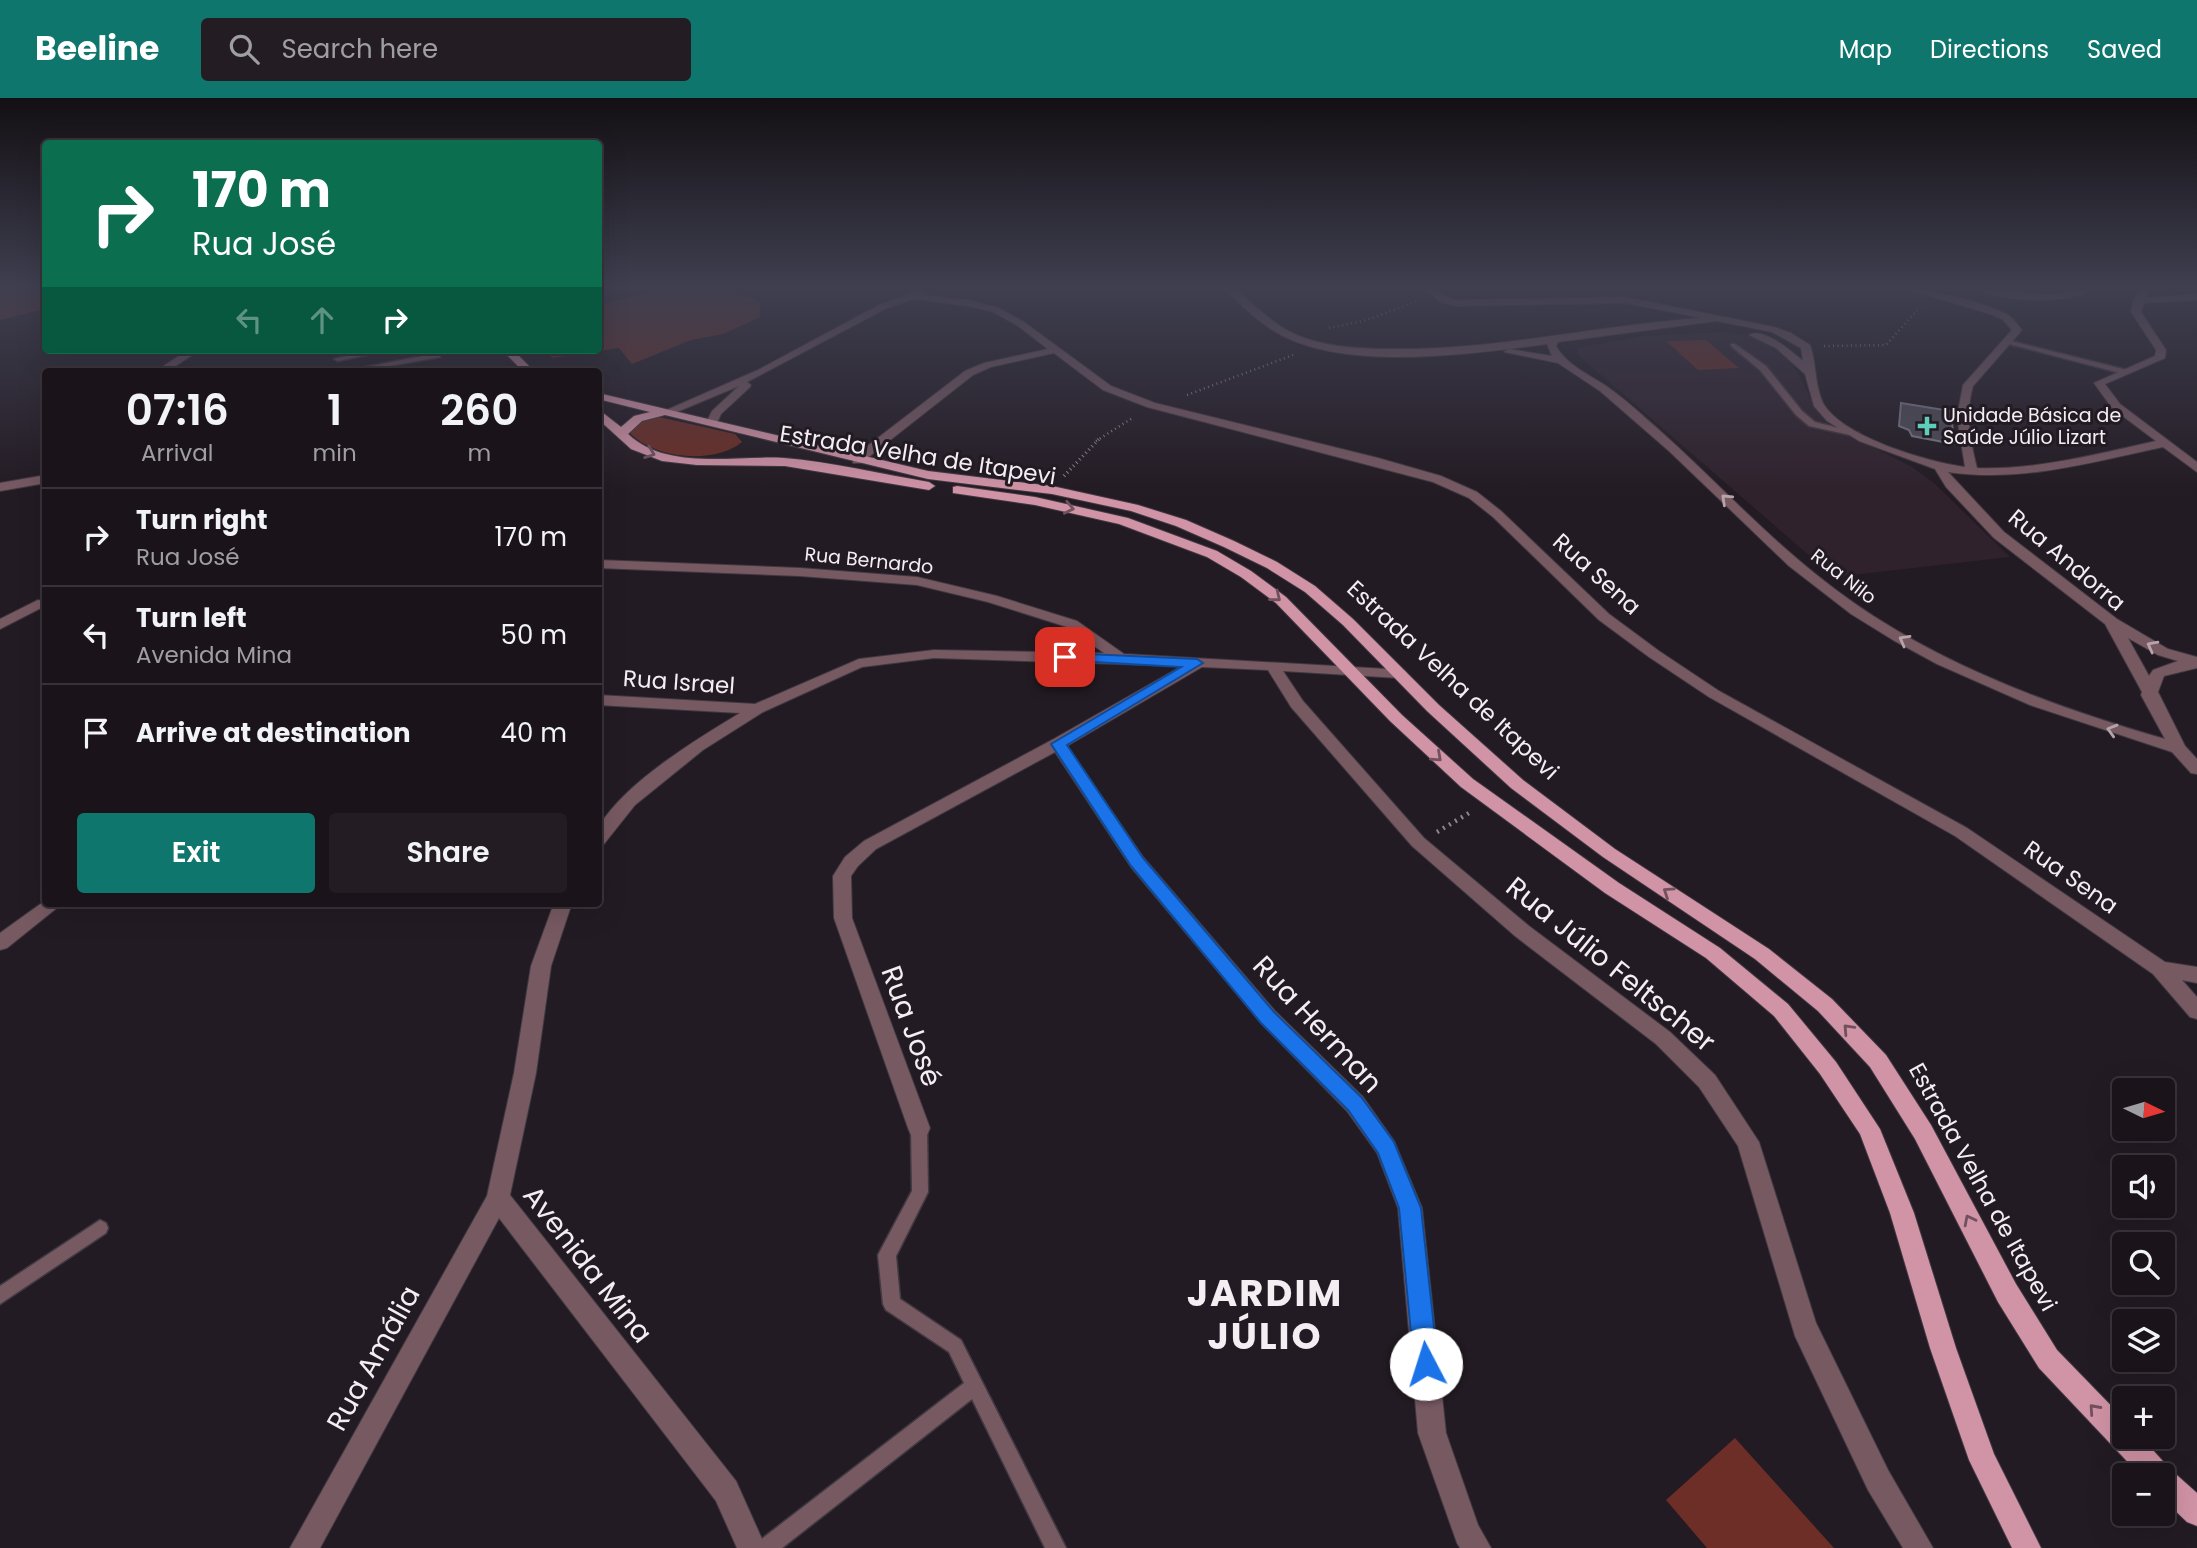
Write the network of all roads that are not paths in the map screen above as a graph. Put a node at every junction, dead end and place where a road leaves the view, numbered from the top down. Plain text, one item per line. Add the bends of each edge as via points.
1 (184, 357) edge
2 (350, 357) edge
3 (428, 357) edge
4 (790, 357) edge
5 (1026, 357) edge
6 (1065, 357) edge
7 (1537, 357) edge
8 (1558, 357) edge
9 (1748, 357) edge
10 (1793, 357) edge
11 (1808, 357) edge
12 (1994, 357) edge
13 (2064, 357) edge
14 (2160, 357) edge
15 (338, 359) dead end
16 (1560, 360) junction
17 (166, 368) edge
18 (366, 368) edge
19 (762, 372) junction
20 (2124, 372) junction
21 (1811, 374) junction
22 (602, 397) edge
23 (668, 412) junction
24 (602, 415) edge
25 (712, 424) junction
26 (621, 435) junction
27 (1856, 435) junction
28 (753, 442) junction
29 (2165, 443) junction
30 (857, 460) junction
31 (722, 462) junction
32 (1939, 467) junction
33 (2197, 468) edge
34 (1972, 471) junction
35 (42, 480) edge
36 (0, 487) edge
37 (602, 564) edge
38 (38, 604) dead end
39 (2111, 621) junction
40 (0, 625) edge
41 (1120, 658) junction
42 (1197, 663) junction
43 (2197, 663) edge
44 (1273, 667) junction
45 (1349, 670) junction
46 (1399, 673) junction
47 (2149, 695) junction
48 (602, 700) edge
49 (757, 709) junction
50 (1058, 744) junction
51 (2178, 748) junction
52 (2197, 769) edge
53 (602, 835) edge
54 (49, 907) edge
55 (562, 907) edge
56 (0, 943) edge
57 (2160, 969) junction
58 (2197, 975) edge
59 (2197, 1011) edge
60 (919, 1128) joint
61 (498, 1198) junction
62 (100, 1228) dead end
63 (0, 1296) edge
64 (974, 1386) junction
65 (2148, 1463) edge
66 (2175, 1491) edge
67 (2197, 1512) edge
68 (304, 1548) edge
69 (752, 1548) edge
70 (766, 1548) edge
71 (1056, 1548) edge
72 (1477, 1548) edge
73 (1919, 1548) edge
74 (2027, 1548) edge

1 - 17 street
2 - 15 lane
3 - 18 lane
4 - 19 street
5 - 30 street via 970,373
6 - 57 street, Rua Sena via 1107,388 1151,405 1374,461 1473,495 1604,617 1654,654 1714,694 1961,832
7 - 16 street
8 - 16 street
9 - 27 lane via 1812,424
10 - 21 street
11 - 21 street
12 - 34 street via 1964,396 1962,412
13 - 20 lane
14 - 20 street
51 -> 16 street, Rua Nilo via 2095,725 2009,690 1866,619 1813,580 1660,436
19 - 23 street
19 - 25 street via 716,412
20 - 29 street via 2099,383 2116,405
21 - 27 street via 1824,412
22 - 23 main road, Estrada Velha de Itapevi
23 - 25 main road, Estrada Velha de Itapevi
23 - 26 main road via 635,419
24 - 26 main road, Estrada Velha de Itapevi
25 - 28 main road, Estrada Velha de Itapevi
26 -> 31 main road, Estrada Velha de Itapevi via 635,447 662,457
27 - 32 street
28 - 30 main road, Estrada Velha de Itapevi
28 - 31 main road
29 - 33 street
29 - 34 street via 2032,469
30 - 46 main road, Estrada Velha de Itapevi via 928,475 1052,490 1181,523 1272,565 1310,589
31 -> 45 main road, Estrada Velha de Itapevi via 809,465 1035,501 1170,536 1212,554 1281,600
32 - 34 street
32 - 39 street, Rua Andorra via 1950,485 1999,535
35 - 36 street
37 - 41 street, Rua Bernardo via 917,581 992,598 1072,624
38 - 40 street
43 -> 39 street via 2163,652
39 - 47 street, Rua Andorra
41 - 42 street
41 - 49 street via 934,654 859,663
42 - 44 street
42 - 50 street, Rua José
43 - 47 street via 2158,673
44 - 45 street
44 - 73 street, Rua Júlio Feltscher via 1297,704 1418,842 1522,931 1663,1038 1707,1081 1748,1142 1804,1327 1878,1480
45 - 46 street
45 -> 74 main road, Estrada Velha de Itapevi via 1467,783 1612,888 1713,953 1781,1010 1828,1068 1869,1129 1902,1213 1983,1460
65 -> 46 main road, Estrada Velha de Itapevi via 2048,1359 2007,1293 1923,1132 1878,1061 1825,1004 1762,954 1609,853 1517,784
47 - 51 street, Rua Andorra
48 - 49 street, Rua Israel
49 - 53 street via 697,746 629,802
50 - 60 street, Rua José via 870,845 847,863 839,885 843,918
50 - 72 street, Rua Herman via 1137,862 1268,1017 1355,1104 1386,1148 1410,1208 1432,1433 1467,1533
51 - 52 street, Rua Andorra
54 - 56 street
55 - 61 street, Avenida Mina via 541,965 525,1073
57 - 58 street
57 - 59 street, Rua Sena
60 - 64 lane, Rua José via 920,1192 887,1255 892,1304 955,1346
61 - 68 street, Rua Amália
61 - 69 street, Avenida Mina via 726,1491
62 - 63 lane
64 - 70 lane
64 - 71 lane, Rua José
66 - 67 main road

